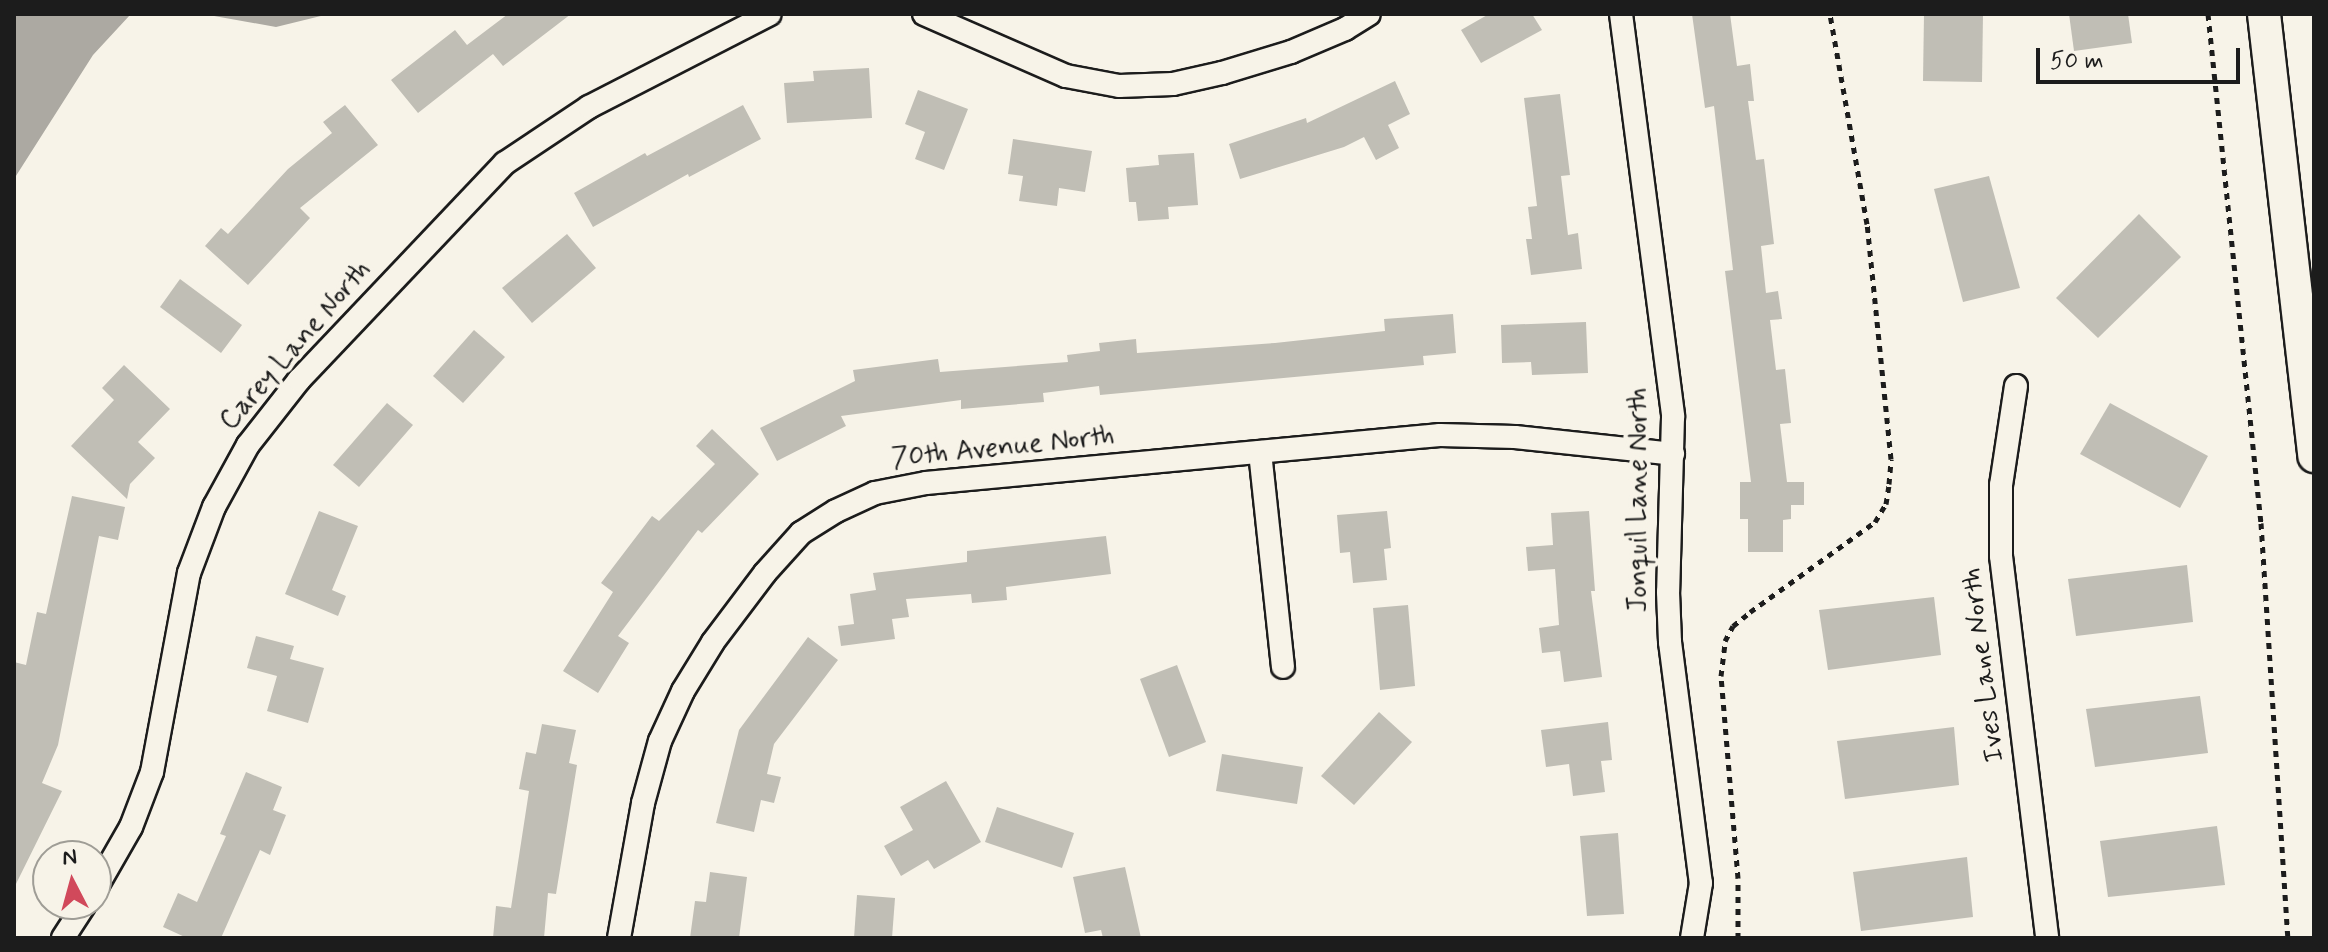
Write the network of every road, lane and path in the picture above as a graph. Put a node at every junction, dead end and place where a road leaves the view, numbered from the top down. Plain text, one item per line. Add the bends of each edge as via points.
1 (770, 14) edge
2 (924, 14) edge
3 (1369, 14) edge
4 (1621, 14) edge
5 (1830, 14) edge
6 (2208, 14) edge
7 (2264, 14) edge
8 (2016, 386) dead end
9 (1260, 452) junction
10 (1673, 454) junction
11 (2314, 456) edge
12 (1283, 667) dead end
13 (112, 860) edge
14 (75, 920) edge
15 (63, 938) edge
16 (619, 938) edge
17 (1692, 938) edge
18 (1738, 938) edge
19 (2047, 938) edge
20 (2288, 938) edge

1 - 13 street, Carey Lane North via 589,107 505,163 299,380 248,445 214,507 189,573 152,772
2 - 3 street via 1066,76 1119,86 1173,84 1222,73 1291,52
4 - 10 street, Jonquil Lane North via 1669,369
5 - 18 path via 1867,224 1891,459 1889,484 1886,504 1875,522 1750,612 1725,641 1721,676 1737,856
6 - 20 path via 2261,523
7 - 11 main road
8 - 19 street, Ives Lane North via 2001,485 2001,556
9 - 10 street, 70th Avenue North via 1481,435
9 - 12 street
9 - 16 street, 70th Avenue North via 926,483 875,493 801,533 713,642 666,728 643,803
10 - 17 street, Jonquil Lane North via 1666,551 1670,642 1701,883
14 - 15 street

